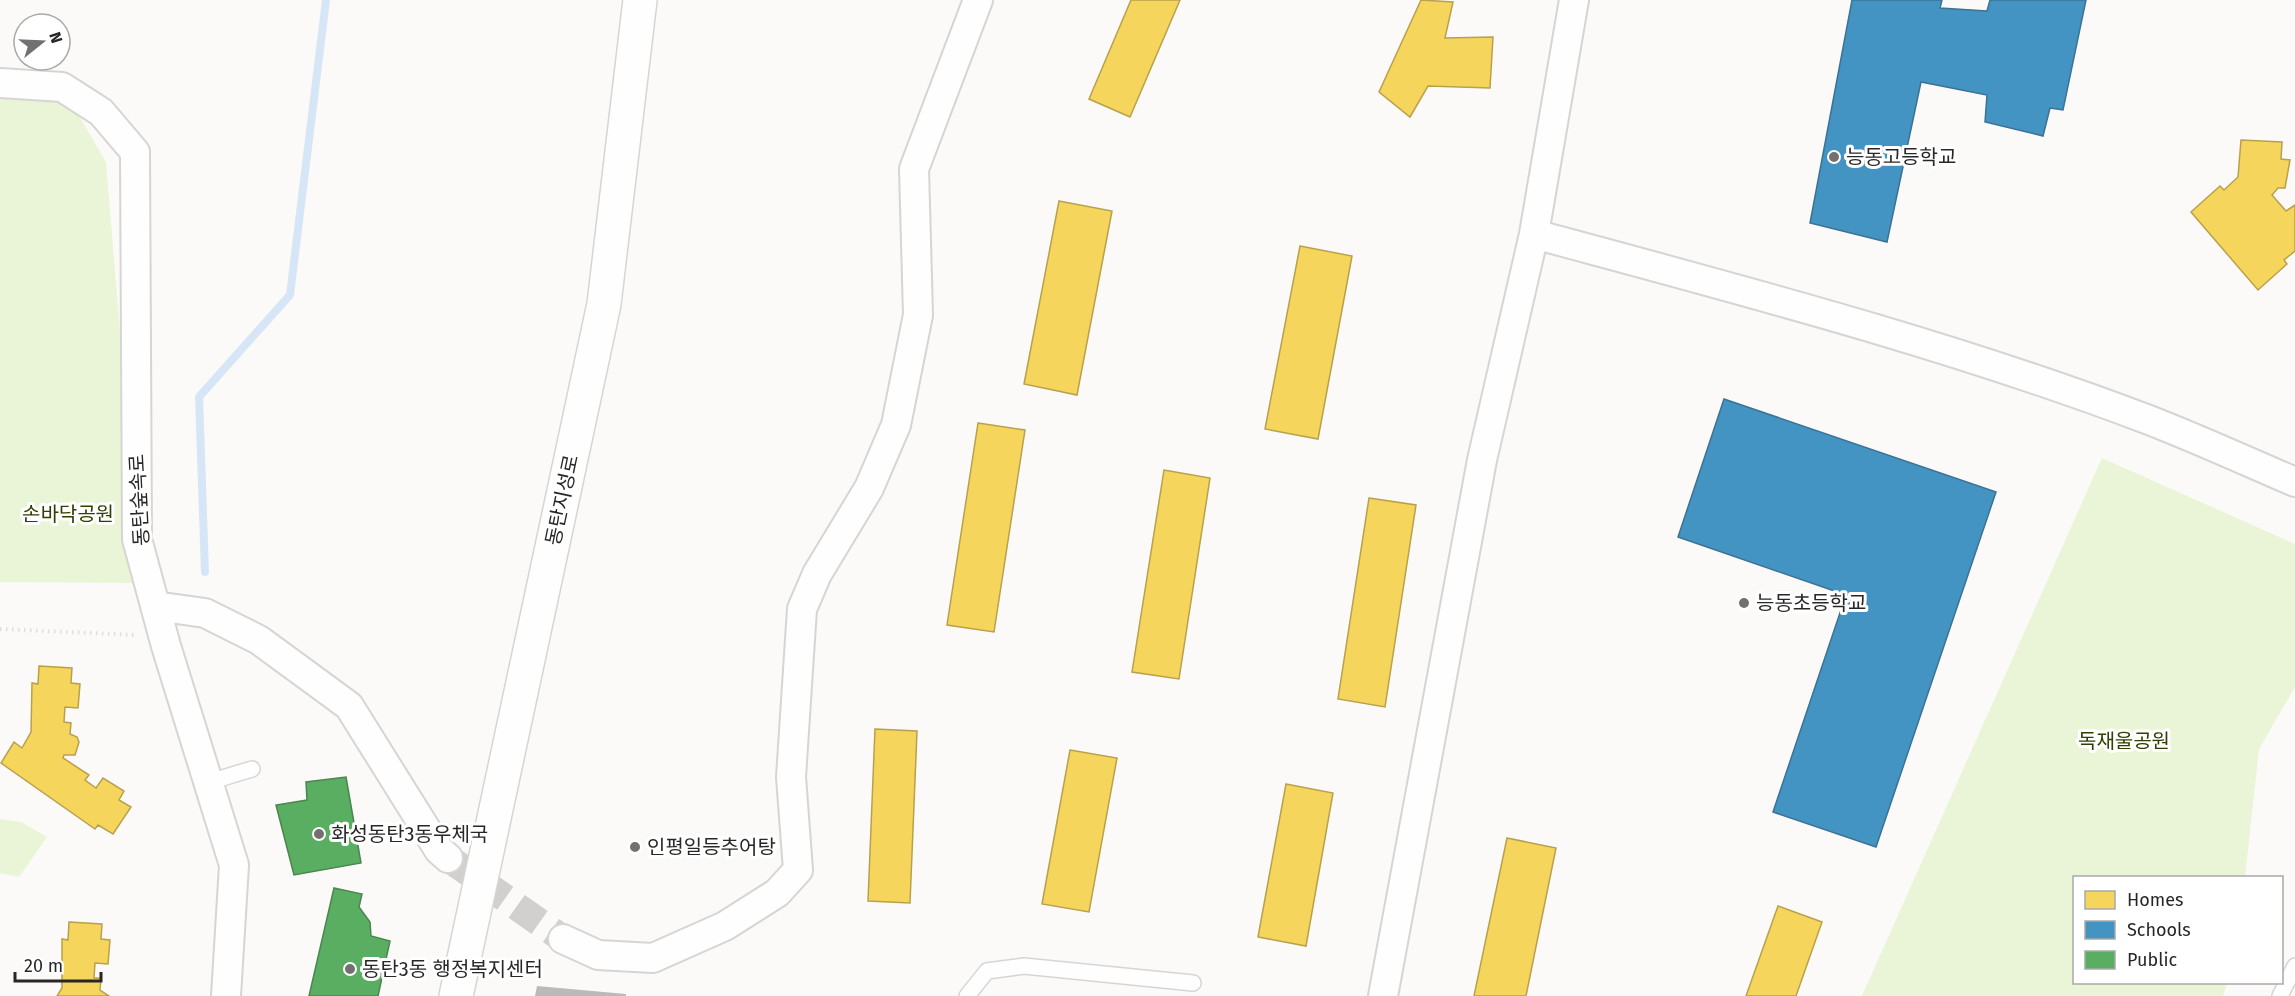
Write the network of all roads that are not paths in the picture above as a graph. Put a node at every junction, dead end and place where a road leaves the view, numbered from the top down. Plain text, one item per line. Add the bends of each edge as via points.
1 (640, 0) edge
2 (978, 0) edge
3 (1574, 0) edge
4 (0, 83) edge
5 (1534, 234) junction
6 (2295, 482) edge
7 (155, 606) junction
8 (252, 769) dead end
9 (209, 782) junction
10 (448, 858) tunnel mouth
11 (563, 939) tunnel mouth
12 (2295, 966) edge
13 (1194, 983) dead end
14 (225, 996) edge
15 (456, 996) edge
16 (967, 996) edge
17 (1383, 996) edge
18 (2280, 996) edge

1 - 15 main road, 동탄지성로 via 604,304
2 - 11 street via 914,169 918,315 896,425 869,488 817,574 802,609 791,777 798,870 777,894 725,926 652,958 598,955
3 - 5 street
4 - 7 street, 동탄숲속로 via 62,87 101,111 135,152 137,539
5 - 6 street via 1795,304 1971,359 2149,420
5 - 17 street via 1482,460
7 - 9 street, 동탄숲속로
7 - 10 street via 205,613 259,640 349,706 439,850
8 - 9 lane
9 - 14 street, 동탄숲속로 via 234,865
12 - 18 lane
13 - 16 lane via 1024,966 987,971

